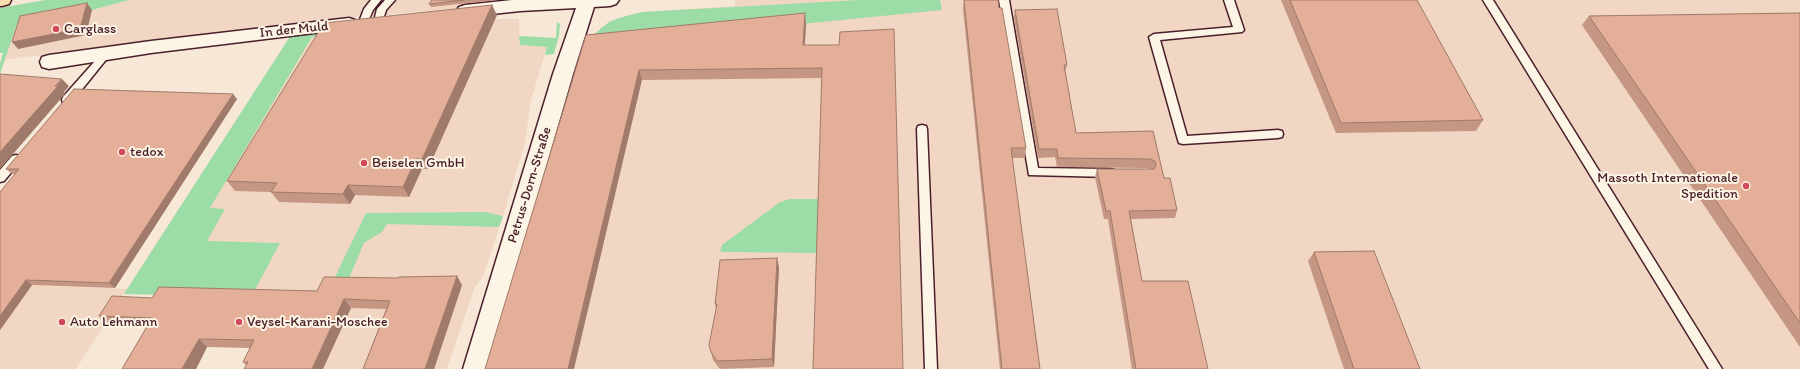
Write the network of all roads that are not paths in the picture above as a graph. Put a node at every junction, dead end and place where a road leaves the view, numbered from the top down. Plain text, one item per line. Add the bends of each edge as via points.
1 (376, 0) edge
2 (390, 0) edge
3 (610, 0) edge
4 (1004, 0) edge
5 (1228, 0) edge
6 (1488, 0) edge
7 (587, 1) edge
8 (515, 3) edge
9 (446, 13) edge
10 (379, 21) junction
11 (106, 54) junction
12 (49, 62) dead end
13 (59, 109) edge
14 (922, 129) dead end
15 (1278, 134) dead end
16 (25, 150) edge
17 (1124, 173) edge
18 (0, 178) edge
19 (475, 369) edge
20 (931, 369) edge
21 (1716, 369) edge

1 - 10 lane via 369,9
2 - 10 lane via 382,9
3 - 7 street
4 - 17 lane via 1034,172
5 - 15 lane via 1239,30 1154,37 1183,140
6 - 21 lane
7 - 8 street
7 - 19 street, Petrus-Dorn-Straße
8 - 9 street
10 - 11 street, In der Muld via 287,30
11 - 12 street, In der Muld
11 - 13 lane
14 - 20 lane
16 - 18 lane

